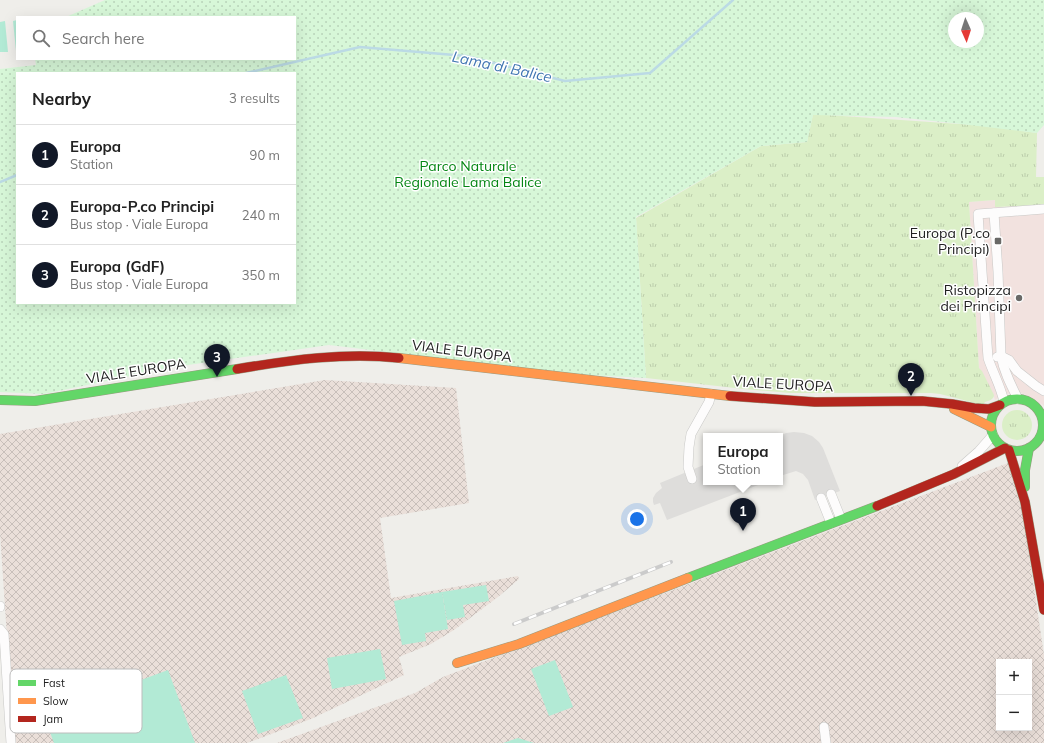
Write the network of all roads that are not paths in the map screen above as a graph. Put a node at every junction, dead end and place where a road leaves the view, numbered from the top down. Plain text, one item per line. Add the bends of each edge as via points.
1 (1044, 209) edge
2 (994, 213) junction
3 (996, 248) junction
4 (981, 249) junction
5 (1001, 356) junction
6 (988, 358) junction
7 (1044, 391) edge
8 (711, 394) junction
9 (1018, 399) junction
10 (0, 400) edge
11 (922, 401) junction
12 (1002, 404) junction
13 (1041, 410) edge
14 (1044, 429) edge
15 (992, 431) junction
16 (1029, 448) junction
17 (1007, 449) junction
18 (954, 474) junction
19 (692, 479) dead end
20 (831, 494) dead end
21 (821, 498) dead end
22 (1025, 502) junction
23 (841, 519) junction
24 (831, 523) junction
25 (1044, 610) edge
26 (0, 629) edge
27 (456, 663) dead end
28 (10, 727) edge
29 (824, 727) dead end
30 (10, 733) edge
31 (11, 743) edge
32 (826, 743) edge

1 - 2 street
2 - 3 street
2 - 4 street via 978,214
3 - 4 street
3 - 5 street
4 - 6 street
5 - 6 street
5 - 7 street
5 - 9 street
6 - 12 street via 998,382
8 - 10 main road, VIALE EUROPA via 392,356 349,356 260,364 35,401
8 - 11 main road, VIALE EUROPA via 798,401
8 - 19 street via 691,434 688,467
9 - 12 main road
9 - 13 main road via 1026,400
11 - 12 main road, VIALE EUROPA via 989,409
11 - 15 main road, VIALE EUROPA via 952,408 986,424
12 - 15 main road via 992,419
13 - 14 main road
14 - 16 main road via 1038,440
15 - 17 main road via 996,440
15 - 18 street via 979,451
16 - 17 main road via 1016,451
16 - 22 main road via 1025,470
17 - 18 main road
17 - 22 main road
18 - 23 main road
20 - 23 street
21 - 24 street
22 - 25 main road
23 - 24 main road
24 - 27 main road via 519,644
26 - 28 street via 4,634
29 - 32 street
30 - 31 street

